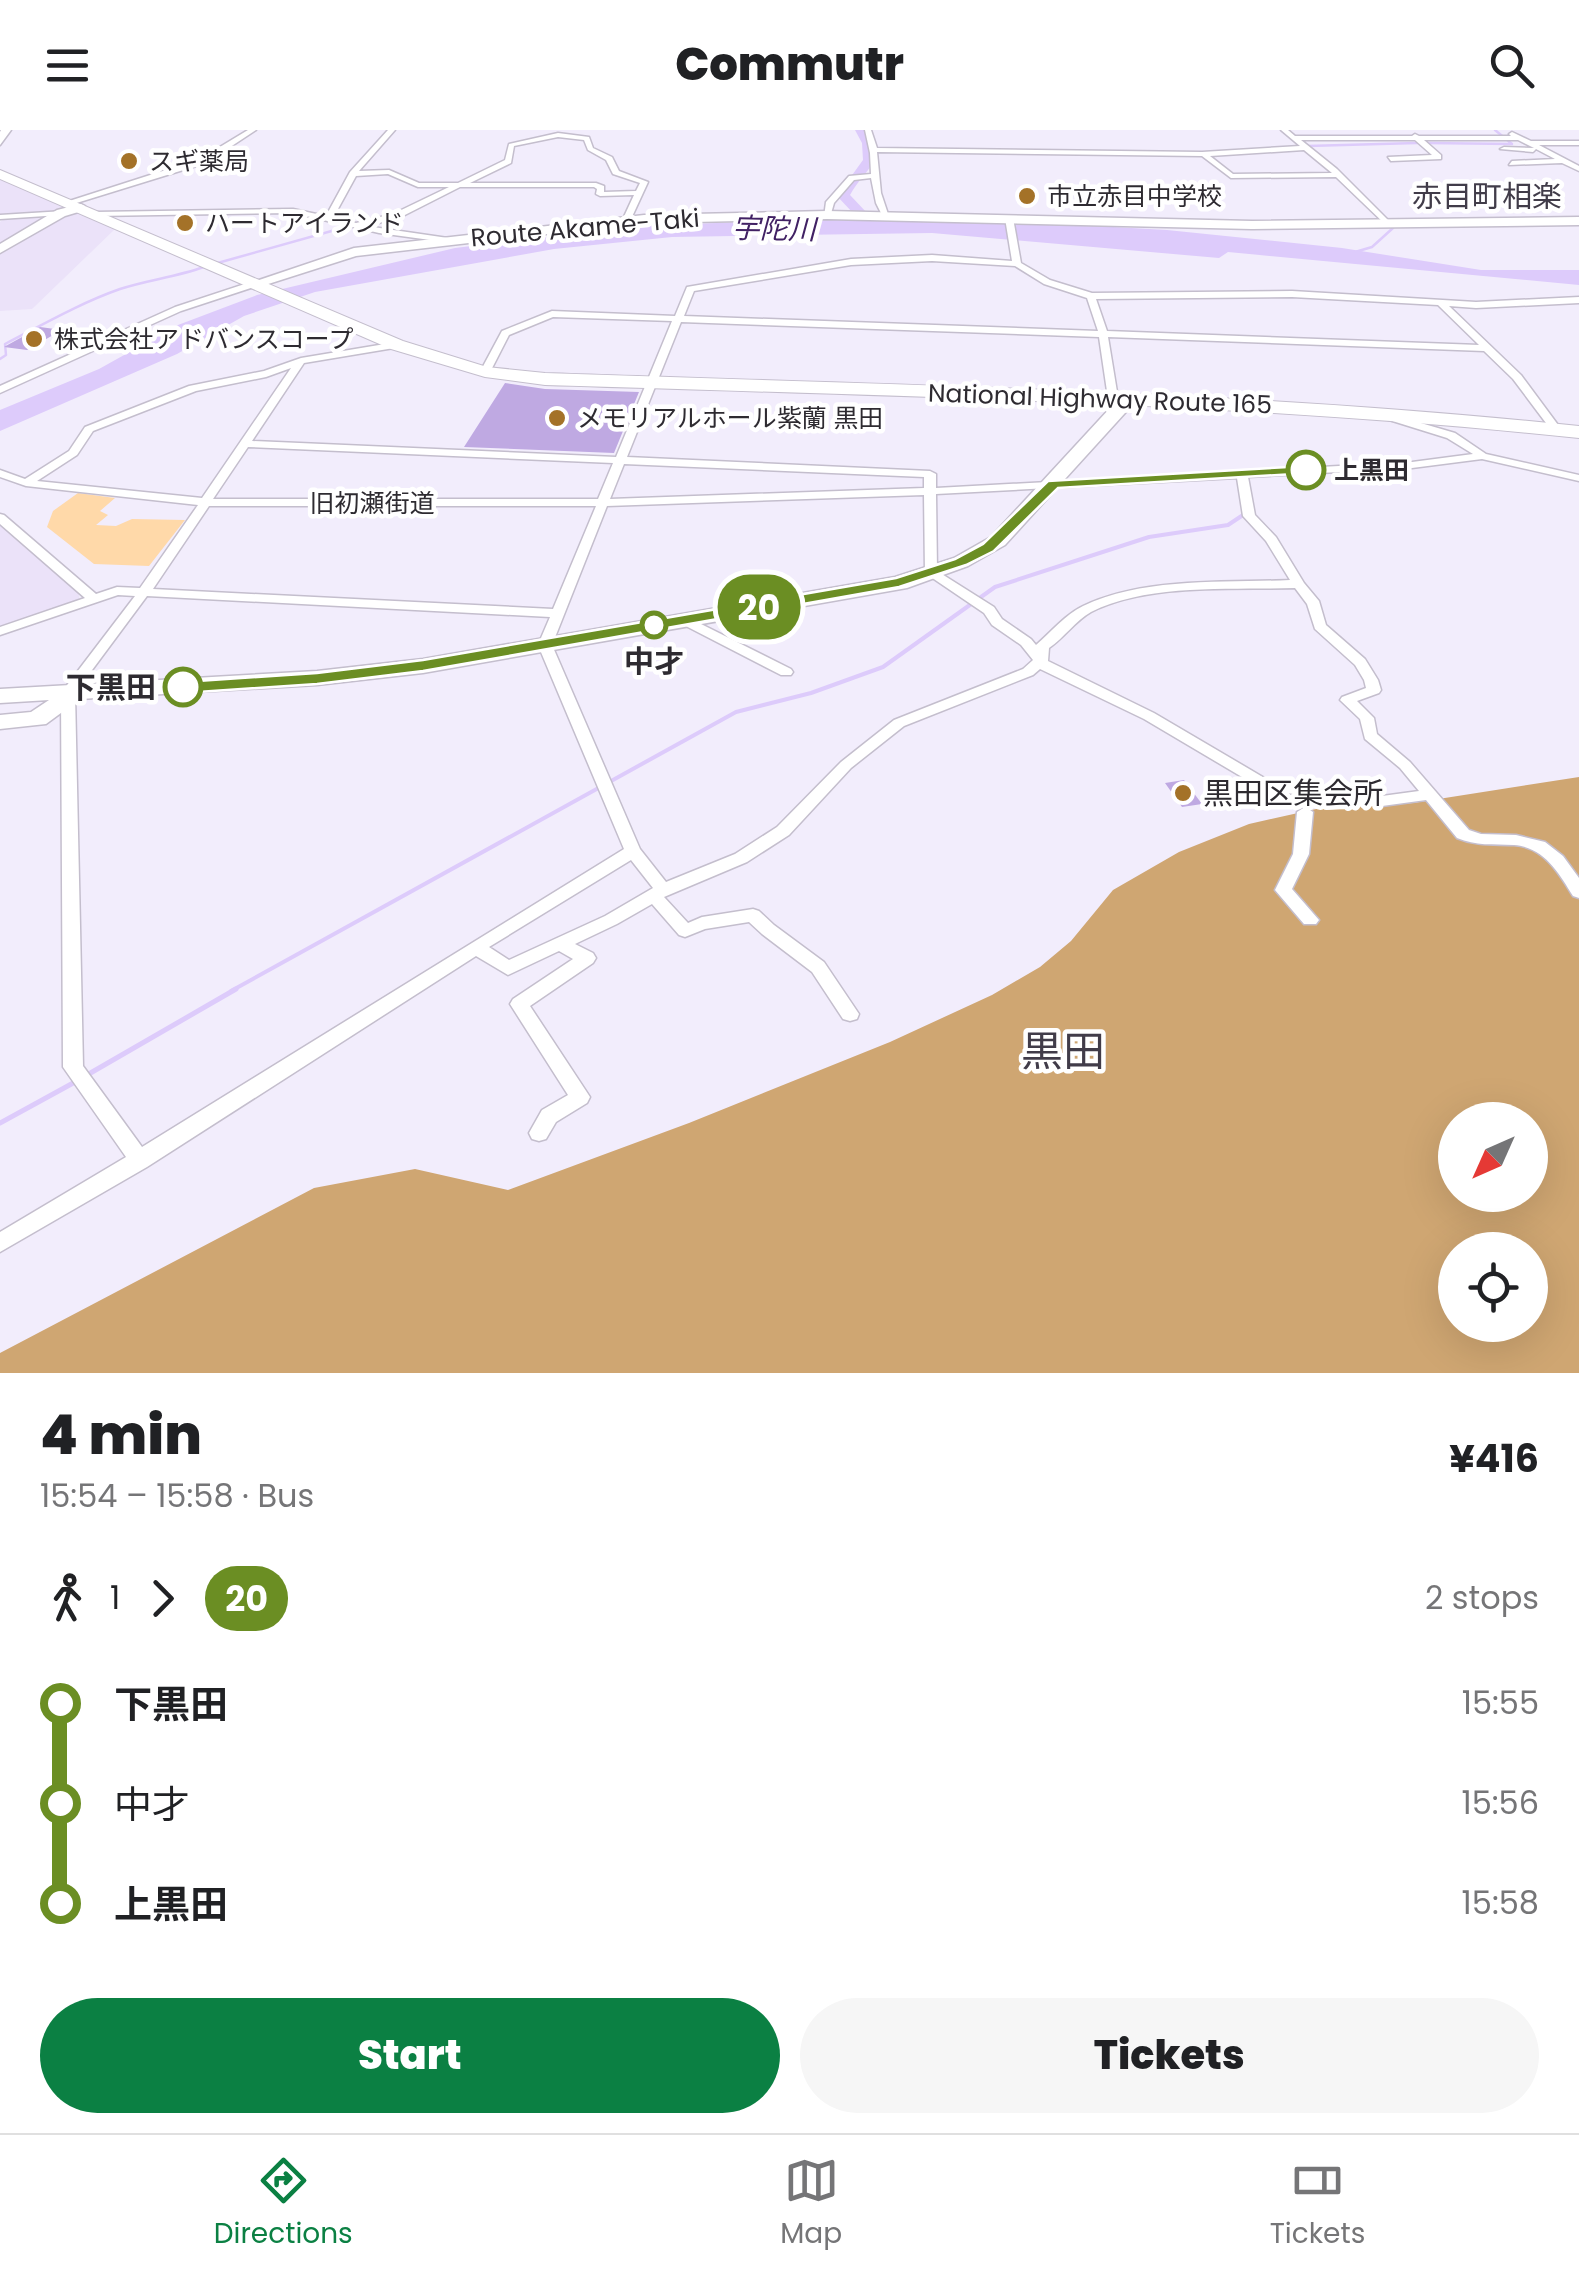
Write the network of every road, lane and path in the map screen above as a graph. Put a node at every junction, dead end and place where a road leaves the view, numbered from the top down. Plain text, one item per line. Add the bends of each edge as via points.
1 (6, 130) edge
2 (254, 130) edge
3 (392, 130) edge
4 (868, 130) edge
5 (1284, 130) edge
6 (1311, 130) edge
7 (1408, 130) edge
8 (560, 132) edge
9 (1506, 135) edge
10 (1294, 138) junction
11 (1318, 138) junction
12 (1416, 138) junction
13 (1522, 140) junction
14 (0, 142) edge
15 (1579, 143) edge
16 (1306, 148) junction
17 (1504, 149) dead end
18 (876, 150) junction
19 (1537, 150) junction
20 (1204, 154) junction
21 (1391, 159) dead end
22 (1564, 161) junction
23 (1579, 162) edge
24 (1512, 163) dead end
25 (1579, 169) edge
26 (0, 174) edge
27 (354, 174) junction
28 (1338, 175) junction
29 (870, 176) junction
30 (458, 184) junction
31 (636, 194) junction
32 (76, 210) junction
33 (827, 215) junction
34 (886, 215) junction
35 (0, 217) edge
36 (330, 217) junction
37 (1009, 219) junction
38 (626, 221) junction
39 (1579, 221) edge
40 (1390, 223) junction
41 (358, 225) junction
42 (444, 240) junction
43 (0, 249) edge
44 (1017, 264) junction
45 (260, 284) junction
46 (1091, 296) junction
47 (1579, 300) edge
48 (1442, 304) junction
49 (678, 319) junction
50 (1103, 333) junction
51 (397, 346) junction
52 (1483, 348) junction
53 (301, 361) junction
54 (485, 372) junction
55 (652, 383) junction
56 (0, 390) edge
57 (1121, 398) junction
58 (1372, 411) junction
59 (1556, 430) junction
60 (1579, 432) edge
61 (246, 444) junction
62 (1482, 456) junction
63 (622, 459) junction
64 (0, 473) edge
65 (1242, 474) junction
66 (1579, 478) edge
67 (26, 483) junction
68 (1054, 484) junction
69 (931, 491) junction
70 (206, 502) junction
71 (604, 503) junction
72 (0, 518) edge
73 (930, 573) junction
74 (1298, 584) junction
75 (144, 592) junction
76 (94, 599) junction
77 (555, 614) junction
78 (685, 620) junction
79 (0, 631) edge
80 (545, 645) junction
81 (1041, 661) junction
82 (786, 672) dead end
83 (68, 695) junction
84 (0, 696) edge
85 (0, 722) edge
86 (1427, 795) junction
87 (1306, 812) dead end
88 (633, 850) junction
89 (1579, 892) edge
90 (658, 893) junction
91 (1310, 920) dead end
92 (558, 944) junction
93 (477, 948) junction
94 (850, 1014) dead end
95 (539, 1133) dead end
96 (140, 1161) junction
97 (0, 1243) edge

1 - 14 main road
2 - 32 street via 202,161
3 - 27 street
4 - 18 street
5 - 10 street
6 - 11 street
7 - 12 street
8 - 30 street via 511,145 508,161
8 - 31 street via 587,138 590,150 609,159 616,172 642,179
9 - 12 street
9 - 13 street
10 - 11 street
10 - 16 street
11 - 12 street
12 - 21 street via 1438,156
13 - 15 street
13 - 19 street
16 - 20 street
16 - 28 street
17 - 19 street
18 - 20 street
18 - 29 street
19 - 22 street
20 - 28 street via 1227,175
22 - 23 street
22 - 24 street
22 - 25 street
26 - 32 highway, National Highway Route 165
27 - 30 street via 389,172 418,185
27 - 36 street
28 - 40 street
29 - 33 street via 854,178 832,198
29 - 34 street
30 - 31 street via 596,185 600,194
30 - 41 street via 396,216
31 - 38 street
32 - 35 street
32 - 36 street
32 - 43 main road
32 - 45 highway, National Highway Route 165
33 - 34 main road, Route Akame-Taki
33 - 38 main road, Route Akame-Taki
34 - 37 main road, Route Akame-Taki
36 - 41 street
37 - 40 main road, Route Akame-Taki
37 - 44 street
38 - 42 main road, Route Akame-Taki
39 - 40 main road, Route Akame-Taki
41 - 42 street
42 - 45 main road, Route Akame-Taki via 354,252
44 - 46 street
44 - 49 street via 932,258 795,270 690,289
45 - 51 highway, National Highway Route 165
45 - 56 street via 178,309
46 - 48 street via 1292,294
46 - 50 street
47 - 48 street
48 - 52 street
49 - 50 street
49 - 54 street via 552,314 505,333
49 - 55 street
50 - 52 street
50 - 57 street
51 - 53 street
51 - 54 highway, National Highway Route 165
52 - 59 street via 1539,401
53 - 61 street
53 - 67 street via 193,388 89,429 73,453
54 - 55 highway, National Highway Route 165
55 - 57 highway, National Highway Route 165
55 - 63 street
57 - 58 highway, National Highway Route 165
57 - 68 main road
58 - 59 highway, National Highway Route 165
58 - 62 street via 1443,433
59 - 60 highway, National Highway Route 165
61 - 63 street
61 - 70 street
62 - 65 street, 旧初瀬街道
62 - 66 street
63 - 69 street via 930,474
63 - 71 street
64 - 67 street, 旧初瀬街道
65 - 68 street, 旧初瀬街道
65 - 74 street via 1250,516 1267,529
67 - 70 street, 旧初瀬街道
68 - 69 street, 旧初瀬街道
68 - 73 main road via 998,541
69 - 71 street, 旧初瀬街道
69 - 73 street
70 - 71 street, 旧初瀬街道
70 - 75 street
71 - 77 street
72 - 76 street
73 - 78 main road
73 - 81 street via 976,599
74 - 81 street via 1159,592 1090,608 1042,646
74 - 86 street via 1316,606 1316,621 1374,682 1374,690 1347,700 1350,705
75 - 76 street
75 - 77 street
75 - 83 street
76 - 79 street
77 - 80 street
78 - 80 main road
78 - 82 street
80 - 83 main road via 317,678
80 - 88 street
81 - 86 street via 1269,787 1382,801
81 - 90 street via 1006,682 899,723 846,765 782,832 741,858
83 - 84 main road
83 - 85 main road via 37,720
83 - 96 street via 79,1075
86 - 89 street via 1475,841 1527,840 1551,850
87 - 91 street via 1301,854 1283,890
88 - 90 street
88 - 93 street
90 - 92 street
90 - 94 street via 685,932 753,915 816,964
92 - 93 street via 508,968
92 - 95 street via 586,958 519,1004 580,1097 548,1116
93 - 96 street
96 - 97 street

